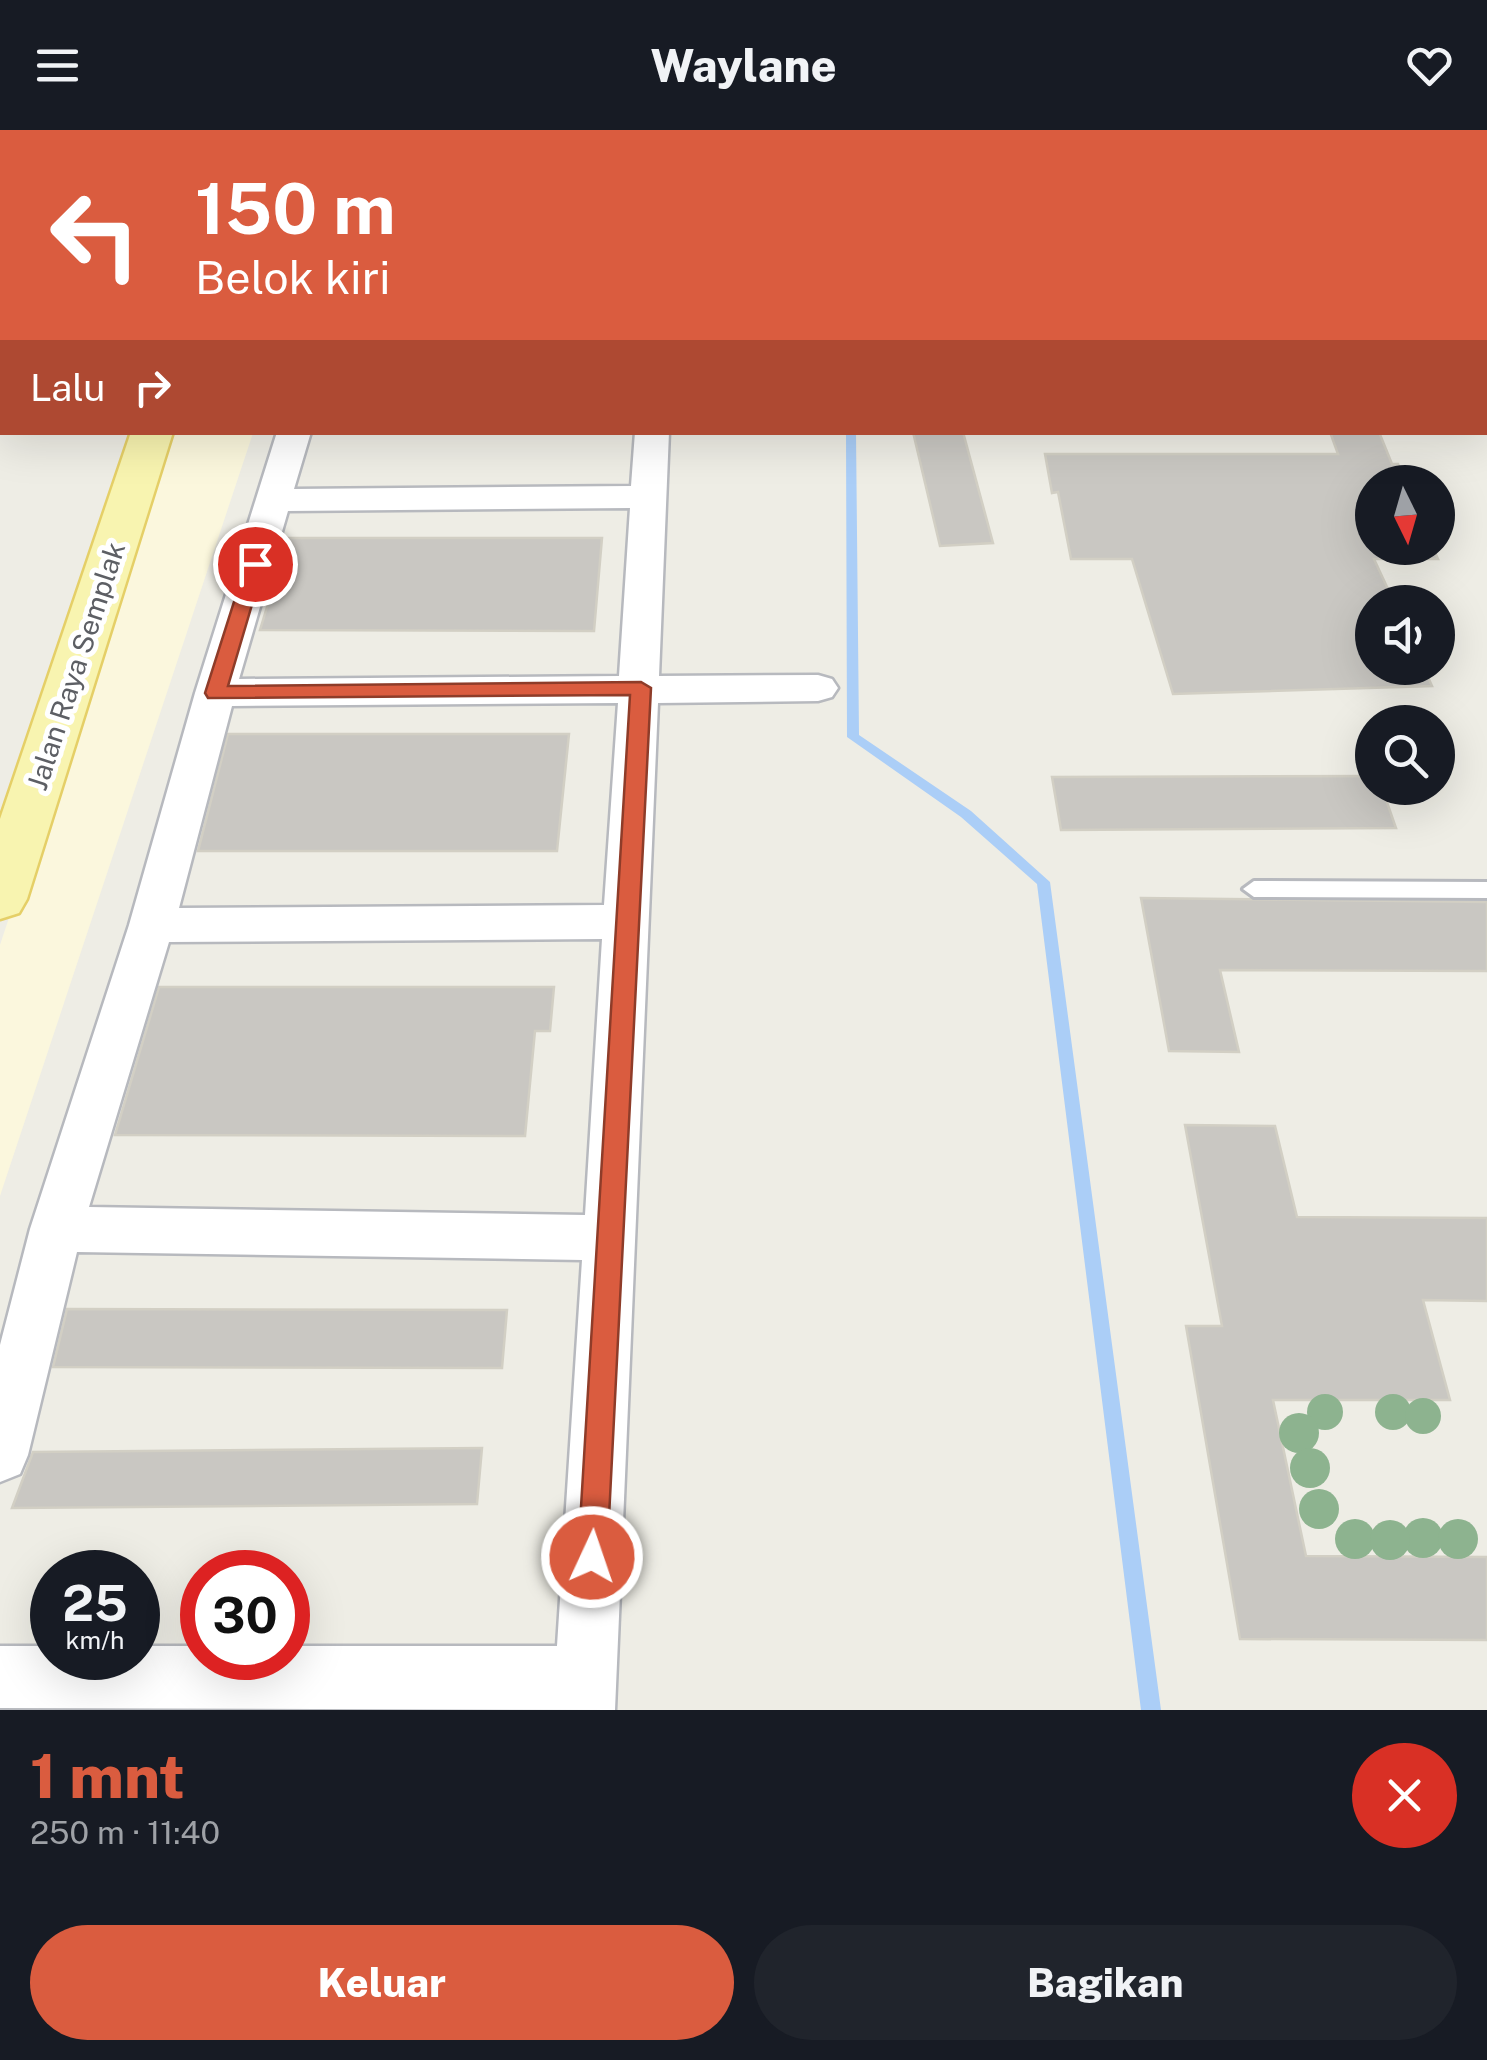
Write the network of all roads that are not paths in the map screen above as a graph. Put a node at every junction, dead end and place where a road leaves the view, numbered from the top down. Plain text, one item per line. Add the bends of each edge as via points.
1 (151, 435) edge
2 (293, 435) edge
3 (652, 435) edge
4 (649, 497) junction
5 (275, 500) junction
6 (641, 688) junction
7 (818, 688) dead end
8 (216, 693) junction
9 (1254, 889) dead end
10 (1487, 890) edge
11 (0, 899) edge
12 (628, 922) junction
13 (152, 925) junction
14 (56, 1229) junction
15 (611, 1238) junction
16 (0, 1455) edge
17 (0, 1677) edge
18 (585, 1694) edge

1 - 11 main road, Jalan Raya Semplak
2 - 5 street
3 - 4 street
4 - 5 street
4 - 6 street
5 - 8 street
6 - 7 street
6 - 8 street
6 - 12 street
8 - 13 street
9 - 10 lane
12 - 13 street
12 - 15 street
13 - 14 street
14 - 15 street
14 - 16 street
15 - 18 street
17 - 18 street

